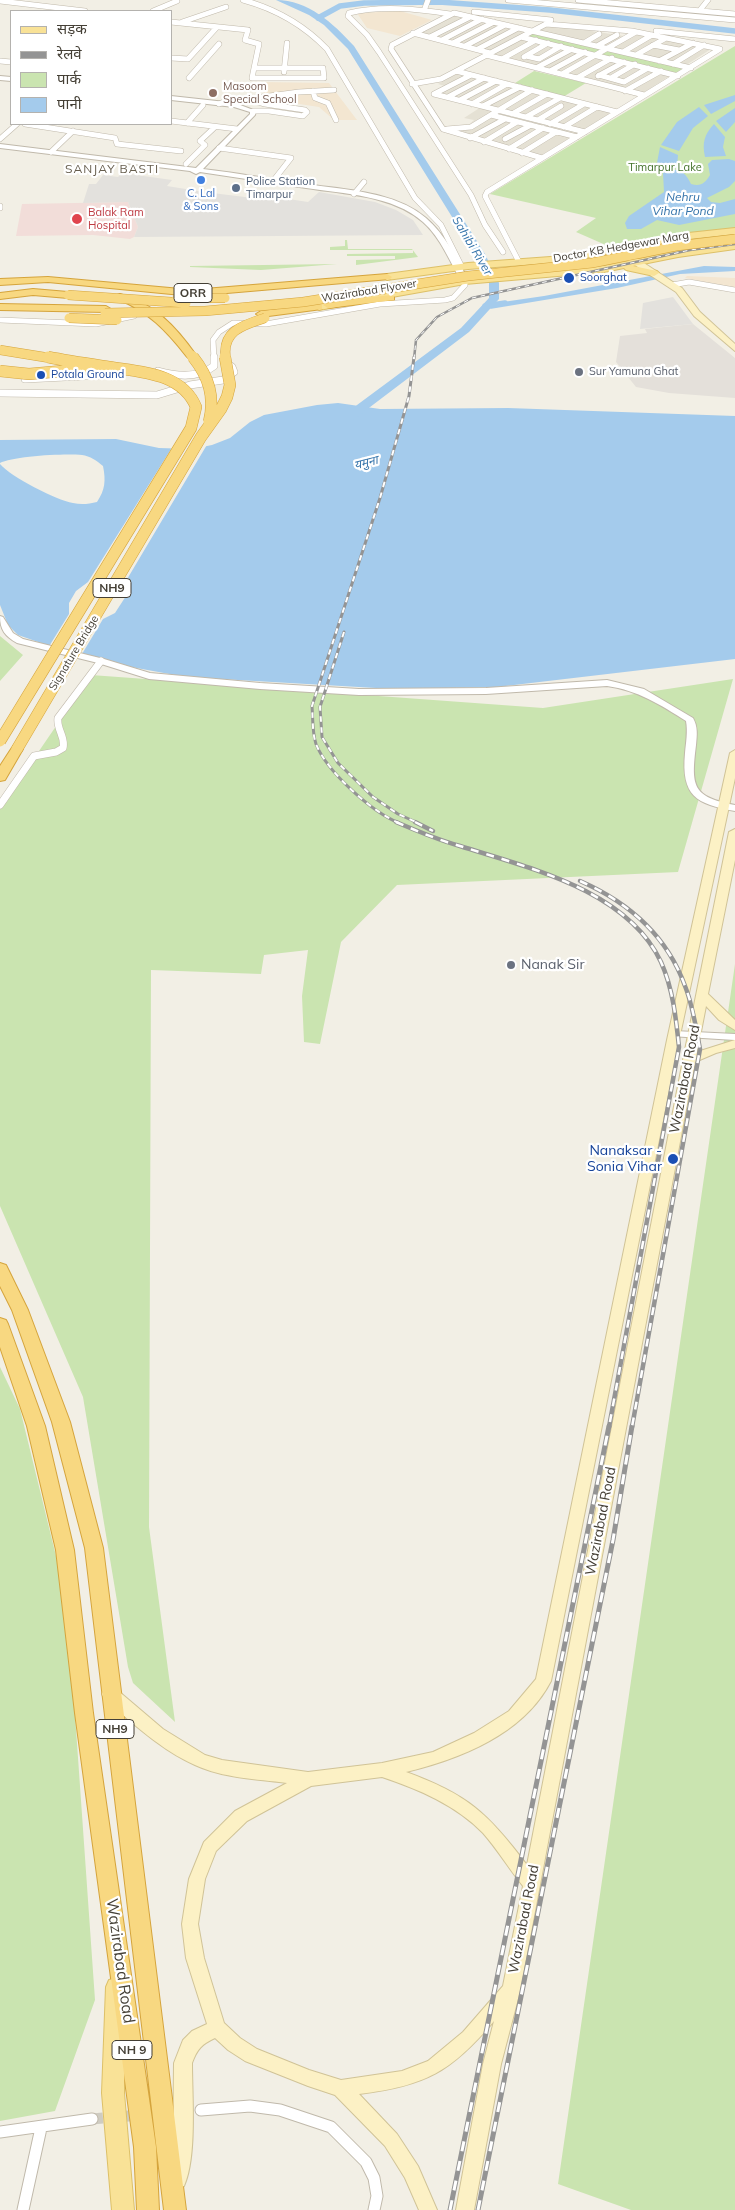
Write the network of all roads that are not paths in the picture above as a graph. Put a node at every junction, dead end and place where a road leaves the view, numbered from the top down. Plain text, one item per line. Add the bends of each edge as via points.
1 (0, 0) edge
2 (243, 0) edge
3 (379, 0) edge
4 (428, 0) edge
5 (508, 0) edge
6 (578, 0) edge
7 (669, 0) edge
8 (708, 0) edge
9 (177, 1) edge
10 (226, 7) dead end
11 (425, 8) junction
12 (663, 8) junction
13 (78, 10) edge
14 (155, 10) edge
15 (383, 10) junction
16 (389, 10) junction
17 (700, 10) junction
18 (450, 14) junction
19 (735, 14) edge
20 (470, 17) junction
21 (482, 19) junction
22 (735, 20) edge
23 (172, 22) edge
24 (494, 22) junction
25 (179, 23) junction
26 (505, 25) junction
27 (540, 26) junction
28 (217, 28) junction
29 (518, 28) junction
30 (557, 30) junction
31 (531, 31) junction
32 (636, 32) junction
33 (413, 33) junction
34 (566, 34) dead end
35 (599, 34) junction
36 (547, 35) junction
37 (616, 35) junction
38 (652, 35) junction
39 (579, 36) dead end
40 (430, 37) junction
41 (521, 37) junction
42 (627, 37) junction
43 (560, 38) junction
44 (666, 38) junction
45 (442, 40) junction
46 (536, 40) junction
47 (572, 40) junction
48 (735, 40) edge
49 (287, 43) dead end
50 (453, 43) junction
51 (548, 43) junction
52 (584, 43) junction
53 (692, 43) junction
54 (219, 44) dead end
55 (653, 45) junction
56 (704, 45) junction
57 (465, 46) junction
58 (561, 46) junction
59 (597, 46) junction
60 (610, 48) junction
61 (666, 48) junction
62 (572, 49) junction
63 (720, 49) junction
64 (478, 50) junction
65 (679, 50) junction
66 (660, 51) dead end
67 (585, 52) junction
68 (623, 52) junction
69 (488, 54) junction
70 (653, 54) dead end
71 (598, 55) junction
72 (636, 55) junction
73 (526, 56) junction
74 (172, 58) edge
75 (612, 58) junction
76 (647, 58) junction
77 (186, 59) junction
78 (502, 59) junction
79 (10, 60) edge
80 (0, 61) edge
81 (204, 61) junction
82 (659, 61) junction
83 (514, 62) junction
84 (624, 62) junction
85 (635, 64) junction
86 (673, 64) junction
87 (254, 68) junction
88 (285, 68) junction
89 (536, 68) junction
90 (648, 68) junction
91 (690, 68) junction
92 (456, 71) junction
93 (661, 71) junction
94 (550, 72) junction
95 (562, 74) junction
96 (471, 75) junction
97 (599, 76) junction
98 (678, 76) junction
99 (189, 78) dead end
100 (484, 78) junction
101 (577, 78) junction
102 (611, 78) junction
103 (284, 79) junction
104 (496, 81) junction
105 (589, 81) junction
106 (298, 84) dead end
107 (412, 84) junction
108 (507, 84) junction
109 (520, 87) junction
110 (334, 90) dead end
111 (532, 90) junction
112 (625, 90) junction
113 (313, 91) junction
114 (299, 92) junction
115 (434, 94) junction
116 (547, 94) junction
117 (644, 95) junction
118 (172, 98) edge
119 (448, 98) junction
120 (560, 98) junction
121 (247, 99) junction
122 (423, 100) junction
123 (460, 100) junction
124 (219, 104) junction
125 (472, 104) junction
126 (584, 104) junction
127 (203, 105) dead end
128 (483, 106) junction
129 (561, 106) dead end
130 (597, 107) junction
131 (498, 110) junction
132 (253, 112) junction
133 (617, 112) junction
134 (512, 114) junction
135 (491, 115) junction
136 (526, 117) junction
137 (505, 118) junction
138 (336, 120) dead end
139 (538, 120) junction
140 (172, 122) edge
141 (517, 122) junction
142 (187, 123) junction
143 (550, 124) junction
144 (16, 125) edge
145 (48, 125) edge
146 (531, 125) junction
147 (215, 127) junction
148 (564, 127) junction
149 (543, 128) junction
150 (443, 129) junction
151 (237, 130) junction
152 (73, 131) junction
153 (556, 132) junction
154 (584, 132) junction
155 (493, 136) junction
156 (577, 137) junction
157 (470, 138) junction
158 (0, 139) edge
159 (505, 139) junction
160 (484, 142) junction
161 (518, 143) junction
162 (0, 147) edge
163 (219, 148) junction
164 (509, 149) junction
165 (181, 151) dead end
166 (51, 152) junction
167 (522, 152) junction
168 (542, 158) junction
169 (186, 164) dead end
170 (197, 171) junction
171 (273, 181) junction
172 (364, 182) dead end
173 (354, 194) junction
174 (735, 231) edge
175 (735, 235) edge
176 (735, 239) edge
177 (660, 240) junction
178 (735, 246) edge
179 (630, 247) junction
180 (618, 250) junction
181 (503, 252) dead end
182 (678, 254) junction
183 (564, 259) junction
184 (593, 259) junction
185 (648, 260) junction
186 (515, 262) junction
187 (637, 263) junction
188 (459, 267) junction
189 (604, 269) junction
190 (574, 271) junction
191 (658, 272) junction
192 (387, 278) junction
193 (0, 282) edge
194 (460, 282) junction
195 (674, 283) junction
196 (0, 287) edge
197 (735, 290) edge
198 (68, 294) junction
199 (0, 296) edge
200 (255, 302) junction
201 (324, 306) junction
202 (0, 307) edge
203 (106, 311) junction
204 (0, 314) edge
205 (158, 316) junction
206 (263, 316) junction
207 (0, 320) edge
208 (734, 343) edge
209 (0, 350) edge
210 (212, 350) junction
211 (135, 370) junction
212 (0, 371) edge
213 (0, 376) edge
214 (0, 393) edge
215 (207, 428) junction
216 (0, 620) edge
217 (101, 661) junction
218 (0, 741) edge
219 (735, 753) edge
220 (0, 777) edge
221 (0, 805) edge
222 (730, 808) edge
223 (735, 832) edge
224 (702, 994) junction
225 (735, 1026) edge
226 (674, 1034) junction
227 (694, 1035) junction
228 (735, 1037) edge
229 (735, 1044) edge
230 (689, 1060) junction
231 (0, 1268) edge
232 (0, 1324) edge
233 (110, 1694) junction
234 (382, 1770) junction
235 (308, 1779) junction
236 (531, 1884) junction
237 (110, 1890) joint
238 (117, 1940) junction
239 (511, 1991) junction
240 (217, 2028) junction
241 (341, 2088) junction
242 (201, 2110) dead end
243 (92, 2119) tunnel mouth
244 (41, 2128) junction
245 (0, 2132) edge
246 (174, 2206) edge
247 (23, 2210) edge
248 (122, 2210) edge
249 (148, 2210) edge
250 (374, 2210) edge
251 (428, 2210) edge
252 (465, 2210) edge

1 - 13 street
2 - 188 street via 273,8 313,34 327,49 415,198 441,225
3 - 15 street
4 - 11 street
5 - 22 street
6 - 12 street
7 - 12 street
8 - 17 street
9 - 14 street
10 - 25 street
11 - 16 street
11 - 48 street via 714,35
12 - 17 street
15 - 16 street
15 - 181 street via 356,11 348,16 372,42 472,194 485,225
16 - 18 street
17 - 19 street
18 - 20 street
18 - 33 street
20 - 21 street
20 - 40 street
21 - 24 street
21 - 45 street
23 - 25 street
24 - 26 street
24 - 50 street
25 - 28 street
26 - 29 street
26 - 57 street
27 - 30 street
27 - 31 street
27 - 32 street
28 - 77 street
28 - 87 street via 249,31 245,40 259,44
29 - 31 street
29 - 64 street
30 - 35 street via 575,29
30 - 36 street
31 - 36 street
31 - 41 street
32 - 38 street
32 - 42 street
33 - 40 street
33 - 107 street via 391,47
34 - 43 street
35 - 37 street
35 - 52 street
36 - 43 street
37 - 42 street
37 - 59 street
38 - 44 street
38 - 68 street
39 - 47 street
40 - 45 street
41 - 46 street
41 - 69 street
42 - 60 street
43 - 47 street
44 - 53 street
44 - 55 street
45 - 50 street
46 - 51 street
46 - 78 street
47 - 52 street
48 - 63 street
49 - 88 street
50 - 57 street
51 - 58 street
51 - 73 street
52 - 59 street
53 - 56 street
53 - 65 street
54 - 81 street
55 - 61 street
55 - 72 street
56 - 63 street
56 - 86 street
57 - 64 street
58 - 62 street
58 - 73 street via 539,59
59 - 60 street
60 - 68 street
60 - 71 street
61 - 65 street
61 - 66 street
62 - 67 street
62 - 89 street
63 - 91 street
64 - 69 street
65 - 82 street
67 - 71 street
67 - 94 street
68 - 72 street
69 - 78 street
69 - 92 street
70 - 76 street
71 - 75 street
71 - 95 street
72 - 76 street
73 - 83 street
74 - 77 street
75 - 84 street
75 - 101 street
76 - 82 street
77 - 81 street
78 - 83 street
79 - 80 street
81 - 99 street
82 - 86 street
83 - 89 street
84 - 85 street
84 - 97 street
85 - 90 street
85 - 102 street
86 - 91 street
87 - 88 street
87 - 103 street via 252,78
88 - 103 street
88 - 103 street via 323,68 324,78
89 - 94 street
90 - 93 street
90 - 102 street via 624,82
91 - 98 street
92 - 96 street
92 - 107 street via 438,80
93 - 98 street
93 - 112 street
94 - 95 street
95 - 101 street
96 - 100 street
96 - 115 street
97 - 102 street
97 - 105 street
98 - 117 street
100 - 104 street
100 - 119 street
101 - 105 street
104 - 108 street
104 - 123 street
105 - 112 street
106 - 114 street
107 - 122 street
108 - 109 street
108 - 125 street
109 - 111 street
109 - 128 street
110 - 113 street
111 - 116 street
111 - 131 street
112 - 117 street
113 - 114 street
113 - 138 street via 315,98 328,103
114 - 121 street
115 - 119 street
115 - 122 street
116 - 120 street
116 - 134 street
117 - 133 street
118 - 124 street
119 - 123 street
120 - 126 street
120 - 136 street
121 - 124 street via 231,99
121 - 132 street via 307,112 299,117 269,111
122 - 150 street
123 - 125 street
124 - 132 street via 241,106
125 - 128 street
126 - 130 street
126 - 143 street
127 - 142 street
128 - 131 street
129 - 139 street
130 - 133 street
130 - 148 street
131 - 134 street
131 - 135 street
132 - 151 street
133 - 154 street
134 - 136 street
135 - 137 street
135 - 150 street via 471,127
136 - 139 street
137 - 141 street
137 - 157 street
139 - 143 street
140 - 142 street
141 - 146 street
141 - 155 street
142 - 147 street
143 - 148 street
144 - 158 street
145 - 152 street
146 - 149 street
146 - 159 street
147 - 151 street
147 - 169 street via 200,142 205,145
148 - 154 street
149 - 153 street
149 - 161 street
150 - 157 street
151 - 163 street
152 - 165 street via 115,138 117,144
152 - 166 street
153 - 156 street
153 - 167 street
154 - 156 street
155 - 159 street
155 - 160 street
156 - 168 street
157 - 160 street
159 - 161 street
160 - 164 street
161 - 164 street
162 - 166 street
162 - 170 street
163 - 170 street
163 - 171 street via 291,158
164 - 167 street
166 - 170 street
167 - 168 street
168 - 186 street via 485,194
170 - 171 street
170 - 188 street via 363,198 402,211 421,224
171 - 173 street
172 - 173 street
173 - 188 street via 382,200 418,214
174 - 177 main road, Doctor KB Hedgewar Marg
175 - 200 highway, Wazirabad Flyover, bridge via 700,238 578,261
176 - 184 highway, Wazirabad Flyover, bridge
177 - 179 main road, Doctor KB Hedgewar Marg
177 - 182 main road
178 - 182 main road, Doctor KB Hedgewar Marg
179 - 180 main road, Doctor KB Hedgewar Marg
179 - 185 main road
180 - 184 main road, Doctor KB Hedgewar Marg
180 - 187 main road
182 - 185 main road, Doctor KB Hedgewar Marg
182 - 191 main road
183 - 184 main road, Doctor KB Hedgewar Marg
183 - 186 main road, Doctor KB Hedgewar Marg
183 - 190 main road
184 - 189 main road
184 - 201 highway, bridge via 538,276
184 - 203 highway, Wazirabad Flyover, bridge via 265,306 186,312
185 - 187 main road, Doctor KB Hedgewar Marg
185 - 191 main road
186 - 188 main road, Doctor KB Hedgewar Marg
187 - 189 main road, Doctor KB Hedgewar Marg
187 - 191 main road
188 - 192 main road, Doctor KB Hedgewar Marg / ORR
188 - 194 street
189 - 190 main road, Doctor KB Hedgewar Marg
189 - 191 main road
190 - 194 main road, Doctor KB Hedgewar Marg
191 - 195 main road
192 - 193 highway, ORR via 192,293 54,280
192 - 198 highway, bridge via 225,298
194 - 201 main road, Doctor KB Hedgewar Marg
194 - 210 street via 464,286 445,300 380,304 266,324 235,322 215,336
195 - 197 street via 689,282
195 - 208 main road via 696,314
196 - 205 highway via 84,289 132,301
198 - 199 highway via 33,292
198 - 200 highway, bridge via 176,302
200 - 203 highway, Wazirabad Flyover
201 - 206 highway
202 - 203 highway, Wazirabad Flyover
203 - 204 highway, Wazirabad Flyover
204 - 206 highway, bridge via 189,321
205 - 207 street via 122,317 96,324
205 - 215 highway, bridge via 205,373 211,388 212,414
206 - 215 highway, Signature Bridge, bridge via 228,336 224,348 229,390
209 - 211 highway, bridge
210 - 213 street via 214,366 198,375 176,376 138,367 111,375 35,379
210 - 214 street via 232,367 233,374 223,380 162,394
211 - 212 highway, bridge via 89,369 29,374
211 - 218 highway, Signature Bridge / NH9, bridge via 165,378 186,390 196,407 191,428
215 - 220 highway, Signature Bridge / NH9, bridge
216 - 217 street via 10,635 20,642
217 - 221 street via 58,718 56,726 65,743 63,748 34,756
217 - 222 street via 159,677 341,691 486,691 616,684 654,696 690,720 690,787 702,799
219 - 222 main road, Wazirabad Road
222 - 226 main road, Wazirabad Road
223 - 224 main road, Wazirabad Road
224 - 225 main road
224 - 227 main road, Wazirabad Road
226 - 227 street
226 - 234 main road, Wazirabad Road via 543,1681 514,1716 480,1738 436,1758
227 - 228 street
227 - 230 main road, Wazirabad Road
229 - 230 main road
230 - 236 main road, Wazirabad Road
231 - 233 highway, NH9 via 20,1310 66,1440 94,1548
232 - 237 highway, NH9 via 36,1426 65,1550 84,1713
233 - 235 main road via 157,1734 200,1760 222,1767
233 - 246 highway, NH9
234 - 235 main road, Wazirabad Road
234 - 236 main road via 418,1782 455,1802 488,1827
235 - 240 main road via 241,1816 210,1847 197,1880 190,1924 197,1967
236 - 239 main road, Wazirabad Road
237 - 238 highway, Wazirabad Road / NH 9
238 - 248 main road via 113,2093
238 - 249 highway, Wazirabad Road / NH 9 via 145,2147
239 - 241 main road via 458,2048 421,2073
239 - 252 main road, Wazirabad Road via 492,2064
240 - 241 main road via 251,2055
240 - 246 main road via 198,2037 189,2046 182,2063 182,2158
241 - 251 main road via 391,2140 412,2172
242 - 250 street via 250,2106 280,2110 331,2127 366,2162 374,2178 377,2196
243 - 244 street
244 - 245 street
244 - 247 street

